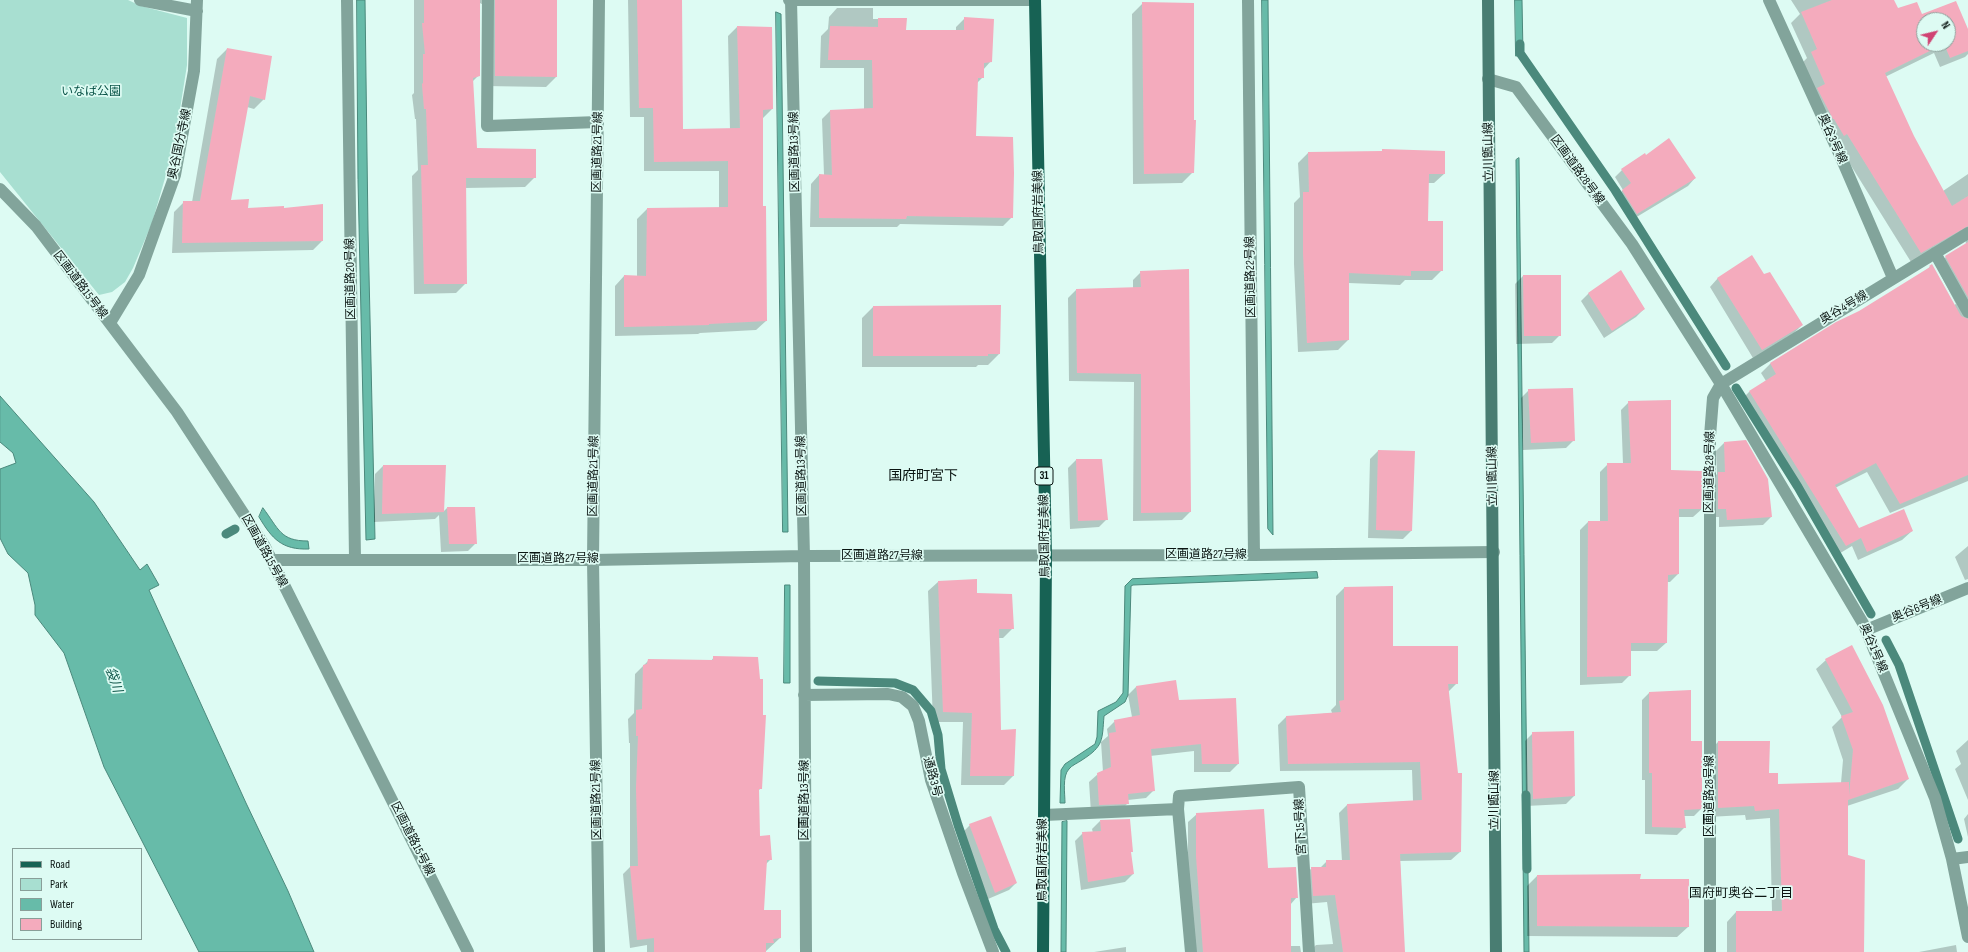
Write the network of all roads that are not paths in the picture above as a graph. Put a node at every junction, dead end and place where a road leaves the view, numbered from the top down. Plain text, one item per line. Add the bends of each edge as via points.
1 (140, 0) edge
2 (347, 0) edge
3 (488, 0) edge
4 (599, 0) edge
5 (790, 0) edge
6 (1035, 0) edge
7 (1248, 0) edge
8 (1488, 0) edge
9 (1769, 0) edge
10 (197, 6) edge
11 (1488, 79) junction
12 (598, 122) junction
13 (0, 188) edge
14 (1968, 233) edge
15 (1935, 253) junction
16 (1893, 278) junction
17 (1968, 312) edge
18 (110, 323) junction
19 (1721, 384) junction
20 (1494, 552) junction
21 (1254, 555) junction
22 (804, 556) junction
23 (1046, 556) junction
24 (355, 558) junction
25 (271, 560) junction
26 (593, 560) junction
27 (1968, 588) edge
28 (1866, 630) junction
29 (804, 695) junction
30 (1178, 809) junction
31 (1044, 815) junction
32 (1968, 857) edge
33 (1952, 859) junction
34 (1968, 937) edge
35 (468, 952) edge
36 (600, 952) edge
37 (806, 952) edge
38 (994, 952) edge
39 (1043, 952) edge
40 (1191, 952) edge
41 (1309, 952) edge
42 (1496, 952) edge
43 (1710, 952) edge

1 - 10 street
2 - 24 street, 区画道路20号線
3 - 12 street via 487,126
4 - 12 street, 区画道路21号線
5 - 6 street
5 - 22 street, 区画道路13号線
6 - 23 main road, 鳥取国府岩美線 / 31
7 - 21 street, 区画道路22号線
8 - 11 street, 立川甑山線
9 - 16 street, 奥谷3号線
10 - 18 street, 奥谷国分寺線 via 194,71 175,175 139,275
11 - 19 street, 区画道路28号線 via 1516,87 1632,244
11 - 20 street, 立川甑山線
12 - 26 street, 区画道路21号線
13 - 18 street, 区画道路15号線 via 36,226
14 - 15 street, 奥谷4号線
15 - 16 street, 奥谷4号線
15 - 17 street
16 - 19 street, 奥谷4号線
18 - 25 street, 区画道路15号線 via 177,412
19 - 28 street, 奥谷1号線
19 - 43 street, 区画道路28号線 via 1713,398 1710,436
20 - 21 street, 区画道路27号線
20 - 42 street, 立川甑山線
21 - 23 street, 区画道路27号線
22 - 23 street, 区画道路27号線
22 - 26 street, 区画道路27号線
22 - 29 street, 区画道路13号線
23 - 31 main road, 鳥取国府岩美線 / 31
24 - 25 street, 区画道路27号線
24 - 26 street, 区画道路27号線
25 - 35 street, 区画道路15号線
26 - 36 street, 区画道路21号線
27 - 28 street, 奥谷6号線
28 - 33 street, 奥谷1号線 via 1935,798
29 - 37 street, 区画道路13号線
29 - 38 street, 通路3号 via 888,694 902,697 913,706 919,721 931,780
30 - 31 street
30 - 40 street
30 - 41 street, 宮下15号線 via 1179,796 1299,787
31 - 39 main road, 鳥取国府岩美線 / 31
32 - 33 street
33 - 34 street, 奥谷1号線

